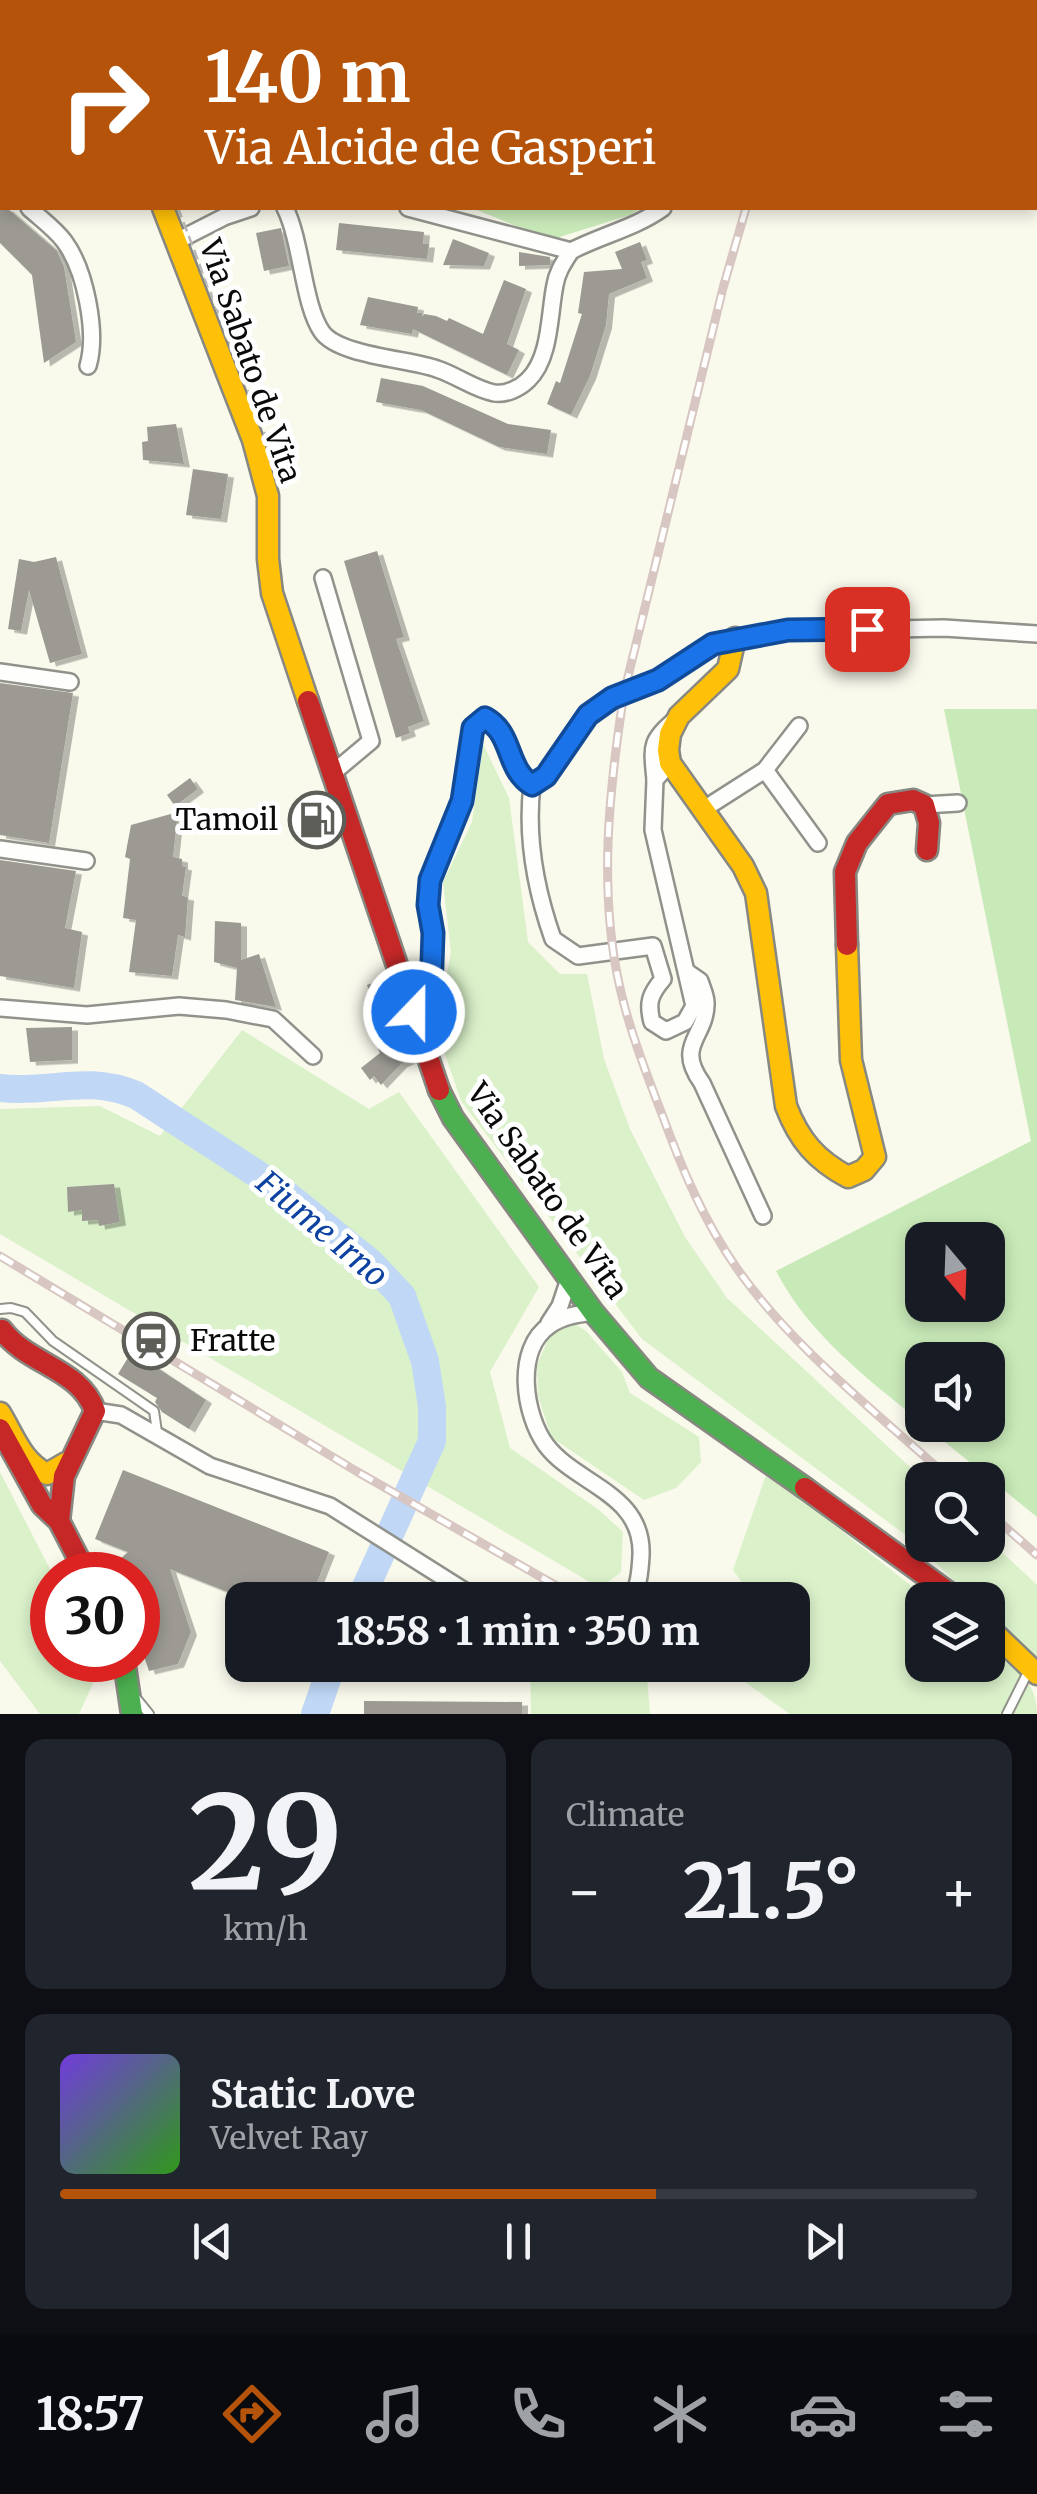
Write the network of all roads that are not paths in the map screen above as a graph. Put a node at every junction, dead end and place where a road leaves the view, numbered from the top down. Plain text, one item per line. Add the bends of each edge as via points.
1 (31, 210) edge
2 (245, 210) edge
3 (286, 210) edge
4 (416, 210) edge
5 (660, 210) edge
6 (172, 221) edge
7 (571, 251) junction
8 (88, 366) dead end
9 (324, 578) dead end
10 (1037, 634) edge
11 (735, 638) junction
12 (0, 672) edge
13 (70, 682) dead end
14 (679, 716) junction
15 (799, 726) dead end
16 (670, 763) junction
17 (765, 770) junction
18 (334, 772) junction
19 (655, 780) junction
20 (532, 785) junction
21 (958, 802) dead end
22 (924, 804) junction
23 (704, 809) junction
24 (818, 843) dead end
25 (0, 849) edge
26 (927, 850) dead end
27 (86, 861) dead end
28 (687, 972) junction
29 (0, 1008) edge
30 (414, 1012) junction
31 (313, 1056) dead end
32 (763, 1216) dead end
33 (569, 1279) junction
34 (594, 1312) junction
35 (547, 1326) junction
36 (0, 1328) edge
37 (96, 1410) junction
38 (0, 1413) edge
39 (0, 1429) edge
40 (157, 1437) junction
41 (66, 1464) junction
42 (59, 1521) junction
43 (75, 1552) edge
44 (450, 1582) edge
45 (638, 1582) edge
46 (937, 1582) edge
47 (1005, 1643) edge
48 (1034, 1671) edge
49 (117, 1682) edge
50 (128, 1682) edge
51 (130, 1690) junction
52 (121, 1714) edge
53 (132, 1714) edge
54 (149, 1714) edge
55 (1007, 1714) edge

1 - 8 street via 76,261 93,348
2 - 6 street
3 - 7 street via 316,318 329,339 424,364 494,393 530,379 552,320 555,282
4 - 7 street
5 - 7 street
6 - 18 street, Via Sabato de Vita via 265,478 272,593
9 - 18 street via 371,741
10 - 11 street via 924,628 788,630
11 - 14 street via 728,669
11 - 20 street via 588,715 546,776
12 - 13 street
14 - 16 street via 670,734
14 - 19 street via 652,746
15 - 17 street
16 - 19 street
16 - 23 street
17 - 23 street
17 - 24 street
18 - 30 street, Via Sabato de Vita
19 - 28 street via 653,830
20 - 28 street via 535,864 553,940 578,956 653,946 663,979 648,1006 652,1022 666,1031 685,1022 694,1006
20 - 30 street via 522,779 498,725 485,718 473,728 462,801 430,880 431,992
21 - 22 street
22 - 23 street via 888,804 844,872 851,1060 875,1157 848,1176 797,1138 786,1106 756,893
22 - 26 street
25 - 27 street
28 - 32 street via 700,981 707,1003 691,1049 694,1072
29 - 31 street via 87,1015 178,1006 226,1010 273,1019
30 - 33 street, Via Sabato de Vita via 453,1118
33 - 34 street, Via Sabato de Vita
33 - 35 street
34 - 35 street
34 - 46 street, Via Sabato de Vita via 671,1396
35 - 45 street via 528,1367 532,1417 554,1454 631,1516 642,1548
36 - 37 street via 23,1353 86,1388
36 - 40 lane via 11,1308 26,1312 53,1342 154,1412
37 - 40 street via 121,1415
37 - 41 street
38 - 41 street via 36,1470 47,1474
39 - 42 street via 42,1506
40 - 44 street via 210,1466 330,1506
41 - 42 street
42 - 43 street
47 - 48 street
48 - 55 lane
49 - 52 street
50 - 51 street
51 - 53 street
51 - 54 lane

